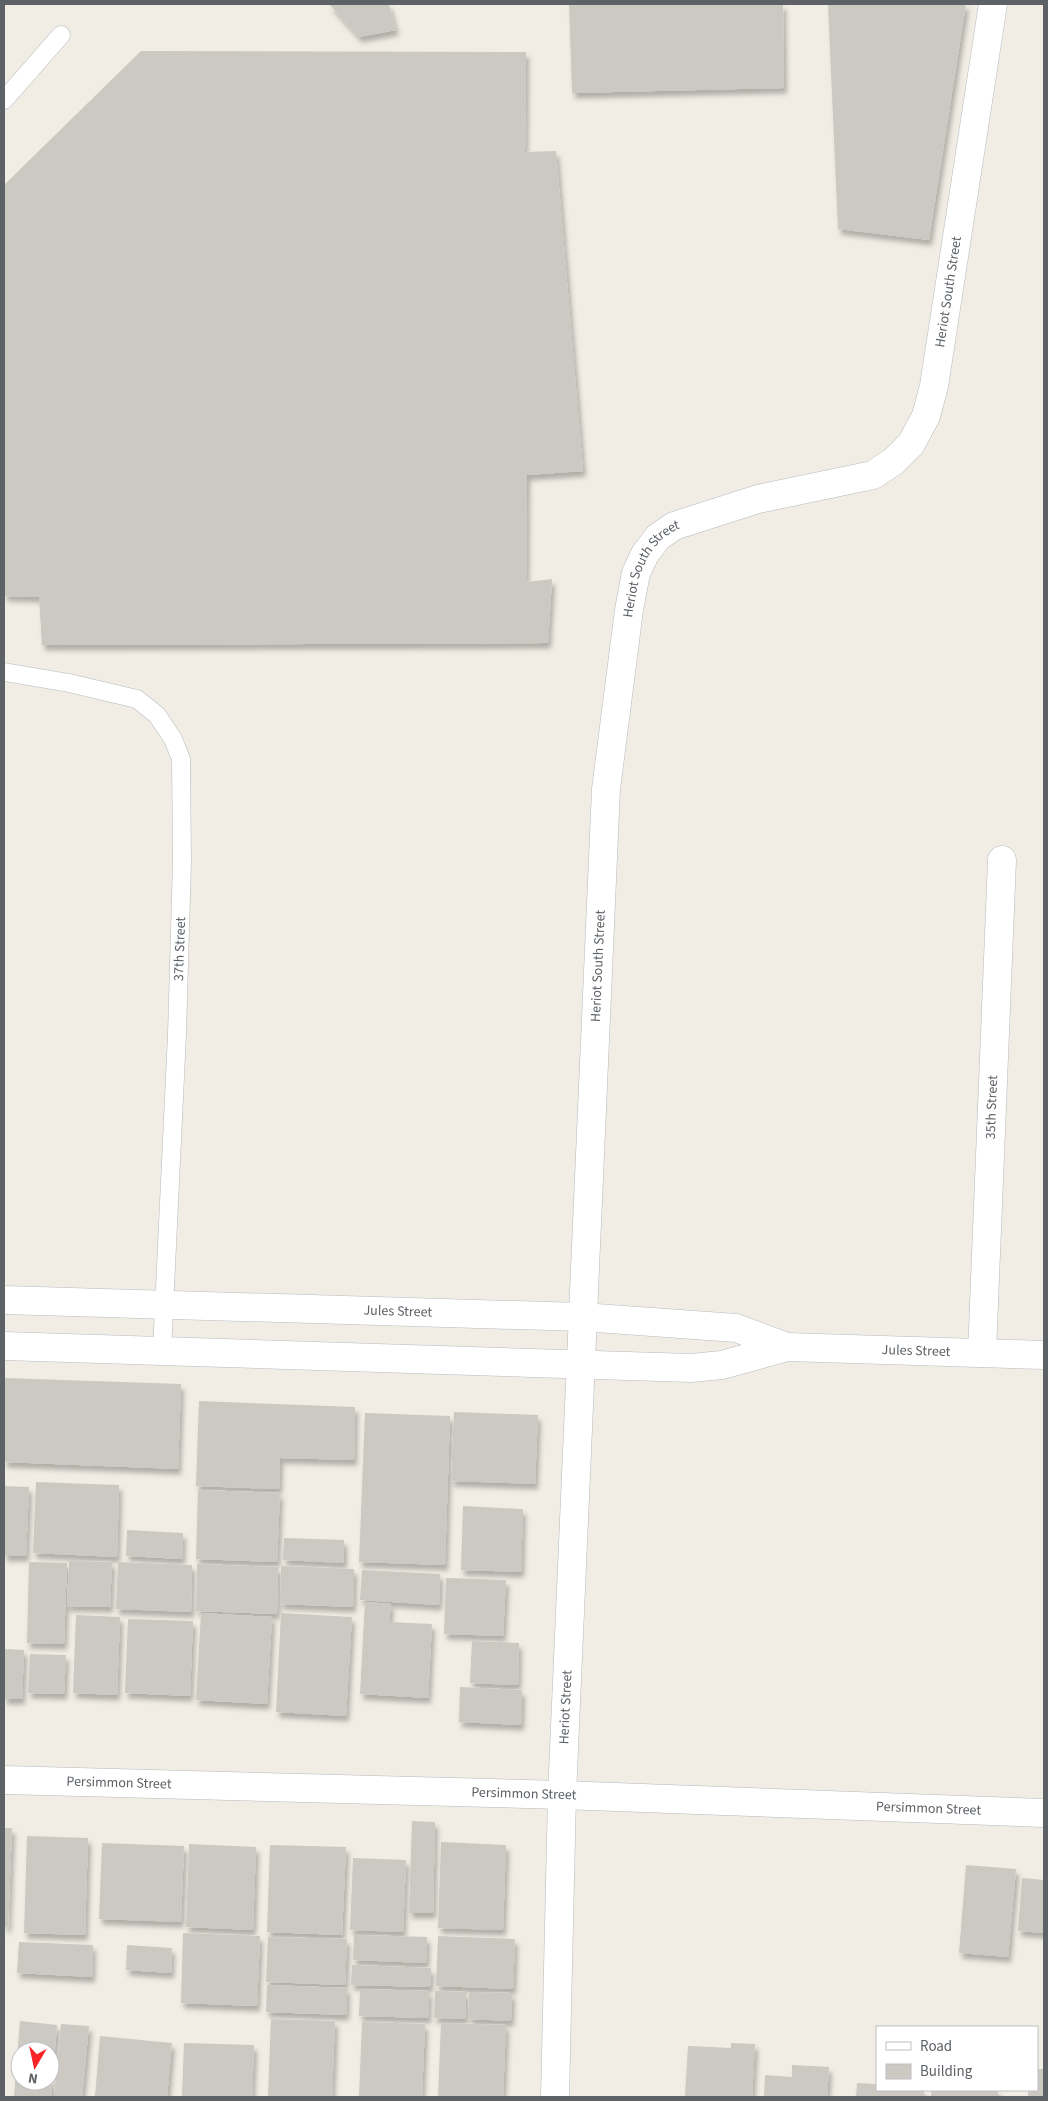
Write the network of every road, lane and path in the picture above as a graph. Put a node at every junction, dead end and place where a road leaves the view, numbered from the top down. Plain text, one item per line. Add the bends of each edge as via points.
1 (993, 4) edge
2 (61, 35) dead end
3 (4, 100) edge
4 (4, 672) edge
5 (1002, 860) dead end
6 (4, 1300) edge
7 (166, 1304) junction
8 (582, 1317) junction
9 (4, 1346) edge
10 (787, 1348) junction
11 (162, 1351) junction
12 (982, 1354) junction
13 (1044, 1355) edge
14 (581, 1365) junction
15 (4, 1780) edge
16 (562, 1795) junction
17 (1044, 1813) edge
18 (555, 2097) edge

1 - 8 street, Heriot South Street via 934,386 926,416 911,444 873,475 758,499 674,526 658,537 636,573 606,789
2 - 3 lane
4 - 7 lane, 37th Street via 137,699 157,715 173,738 181,759 182,872
5 - 12 street, 35th Street
6 - 7 street, Jules Street
7 - 8 street, Jules Street
7 - 11 lane, 37th Street
8 - 10 street, Jules Street via 736,1328
8 - 14 street, Heriot Street
9 - 11 street, Jules Street
10 - 12 street, Jules Street
10 - 14 street, Jules Street via 722,1365 691,1368
11 - 14 street, Jules Street
12 - 13 street, Jules Street
14 - 16 street, Heriot Street
15 - 16 street, Persimmon Street
16 - 17 street, Persimmon Street
16 - 18 street, Heriot Street

